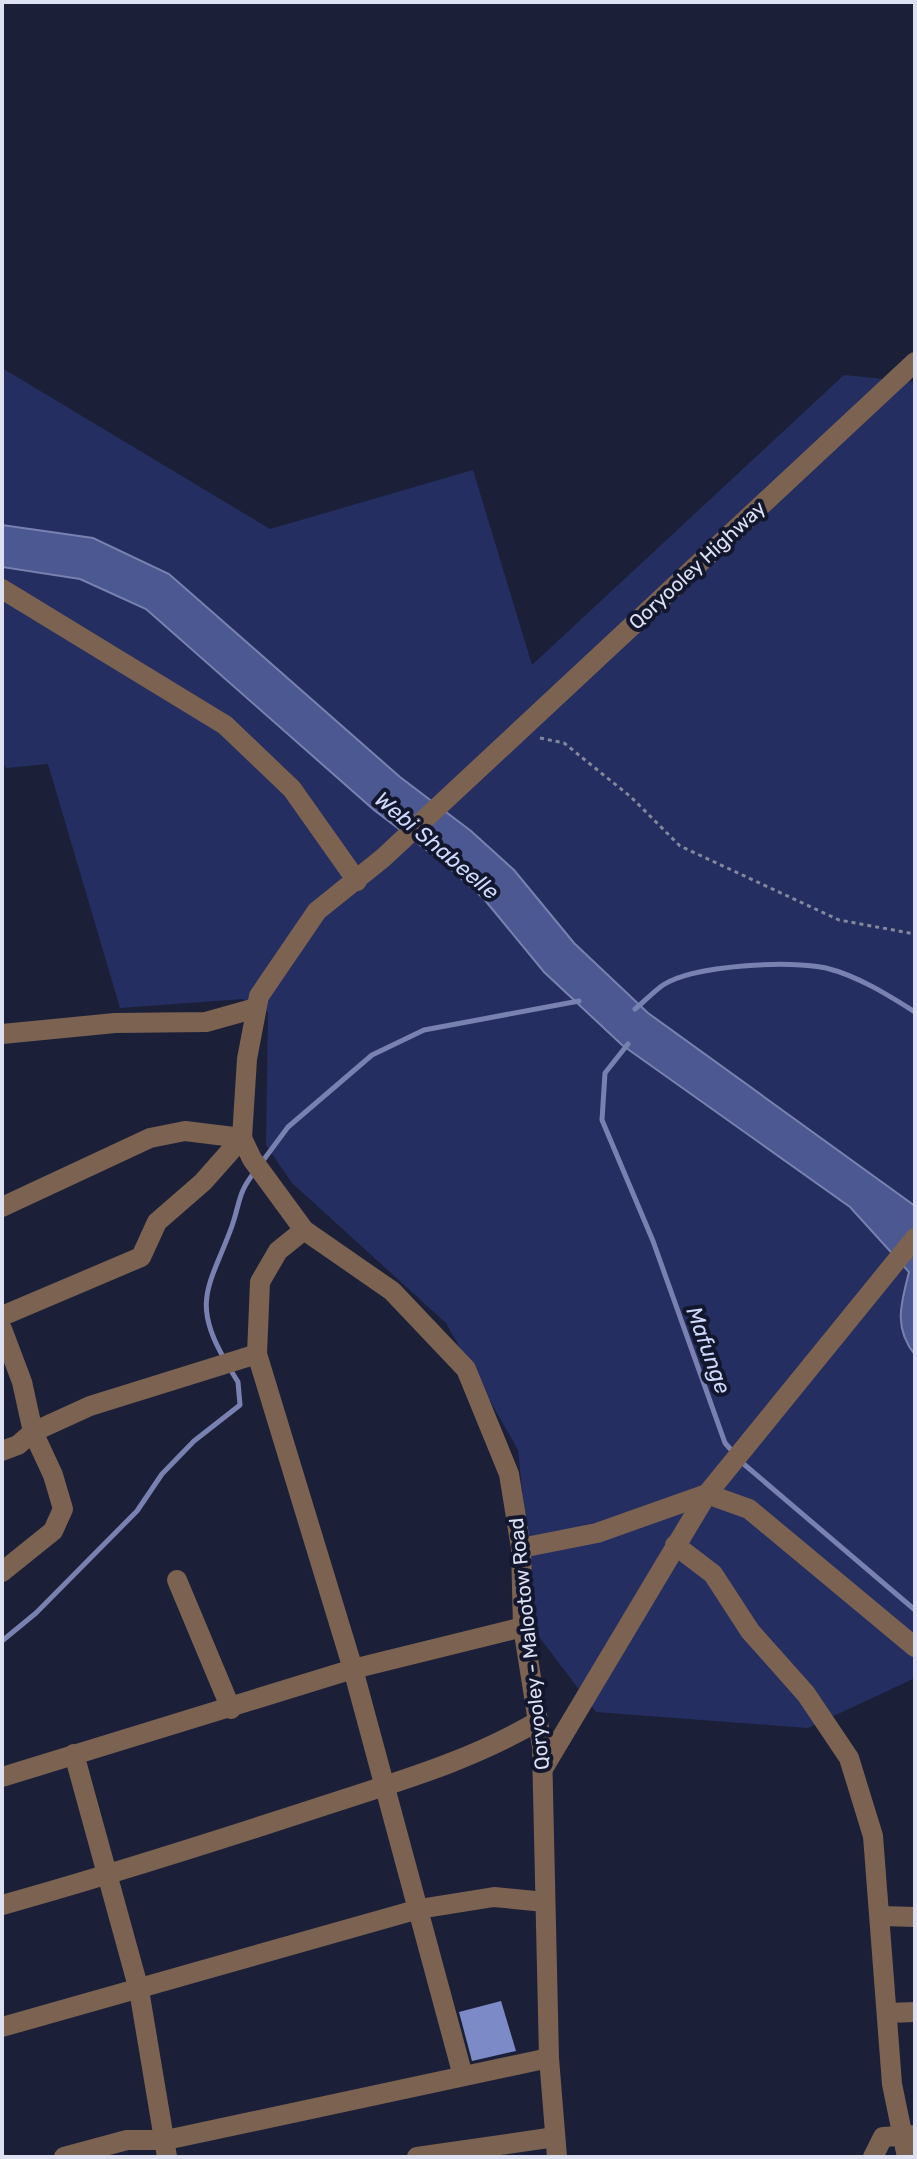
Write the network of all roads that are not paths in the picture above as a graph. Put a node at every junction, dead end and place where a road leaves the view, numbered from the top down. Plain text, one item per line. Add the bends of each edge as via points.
1 (915, 362) edge
2 (2, 589) edge
3 (357, 881) junction
4 (256, 1008) junction
5 (2, 1034) edge
6 (242, 1138) junction
7 (2, 1207) edge
8 (304, 1230) junction
9 (915, 1238) edge
10 (2, 1316) edge
11 (2, 1329) edge
12 (239, 1360) junction
13 (33, 1432) junction
14 (2, 1451) edge
15 (707, 1494) junction
16 (675, 1545) junction
17 (521, 1548) junction
18 (2, 1572) edge
19 (177, 1580) dead end
20 (523, 1627) junction
21 (915, 1647) edge
22 (353, 1669) junction
23 (231, 1709) junction
24 (538, 1721) junction
25 (74, 1754) junction
26 (542, 1771) junction
27 (2, 1777) edge
28 (385, 1785) junction
29 (108, 1872) junction
30 (545, 1902) junction
31 (2, 1905) edge
32 (419, 1909) junction
33 (881, 1916) junction
34 (915, 1917) edge
35 (139, 1990) junction
36 (915, 2012) edge
37 (888, 2013) junction
38 (2, 2027) edge
39 (549, 2058) junction
40 (463, 2076) junction
41 (908, 2135) edge
42 (167, 2148) edge
43 (560, 2150) edge
44 (64, 2157) edge
45 (417, 2157) edge
46 (873, 2157) edge
47 (907, 2157) edge

1 - 3 street, Qoryooley Highway
2 - 3 street via 225,725 292,789
3 - 4 street via 317,911
4 - 5 street via 206,1022 115,1023
4 - 6 street
6 - 7 street via 185,1131 150,1138
6 - 8 street, Qoryooley - Malootow Road
6 - 10 street via 157,1222 141,1257
8 - 12 street via 278,1251 260,1282
8 - 17 street, Qoryooley - Malootow Road via 392,1291 466,1369 509,1474
9 - 15 street
11 - 13 street
12 - 13 street via 90,1406
12 - 22 street
13 - 14 street
13 - 18 street via 63,1509 53,1531
15 - 16 street
15 - 17 street via 597,1533
15 - 21 street via 749,1509
16 - 26 street
16 - 33 street via 713,1574 750,1631 806,1694 849,1758 873,1836
17 - 20 street, Qoryooley - Malootow Road
19 - 23 street
20 - 22 street
20 - 24 street, Qoryooley - Malootow Road
22 - 23 street
22 - 28 street
23 - 25 street
24 - 26 street, Qoryooley - Malootow Road
24 - 28 street via 499,1744
25 - 27 street
25 - 29 street
26 - 30 street, Qoryooley - Malootow Road
28 - 29 street
28 - 32 street
29 - 31 street
29 - 35 street
30 - 32 street via 494,1897
30 - 39 street, Qoryooley - Malootow Road
32 - 35 street
32 - 40 street
33 - 34 street
33 - 37 street
35 - 38 street
35 - 42 street
36 - 37 street
37 - 41 street
39 - 40 street
39 - 43 street, Qoryooley - Malootow Road
40 - 42 street via 334,2101
41 - 46 street via 883,2137
41 - 47 street
42 - 44 street via 127,2140
43 - 45 street

